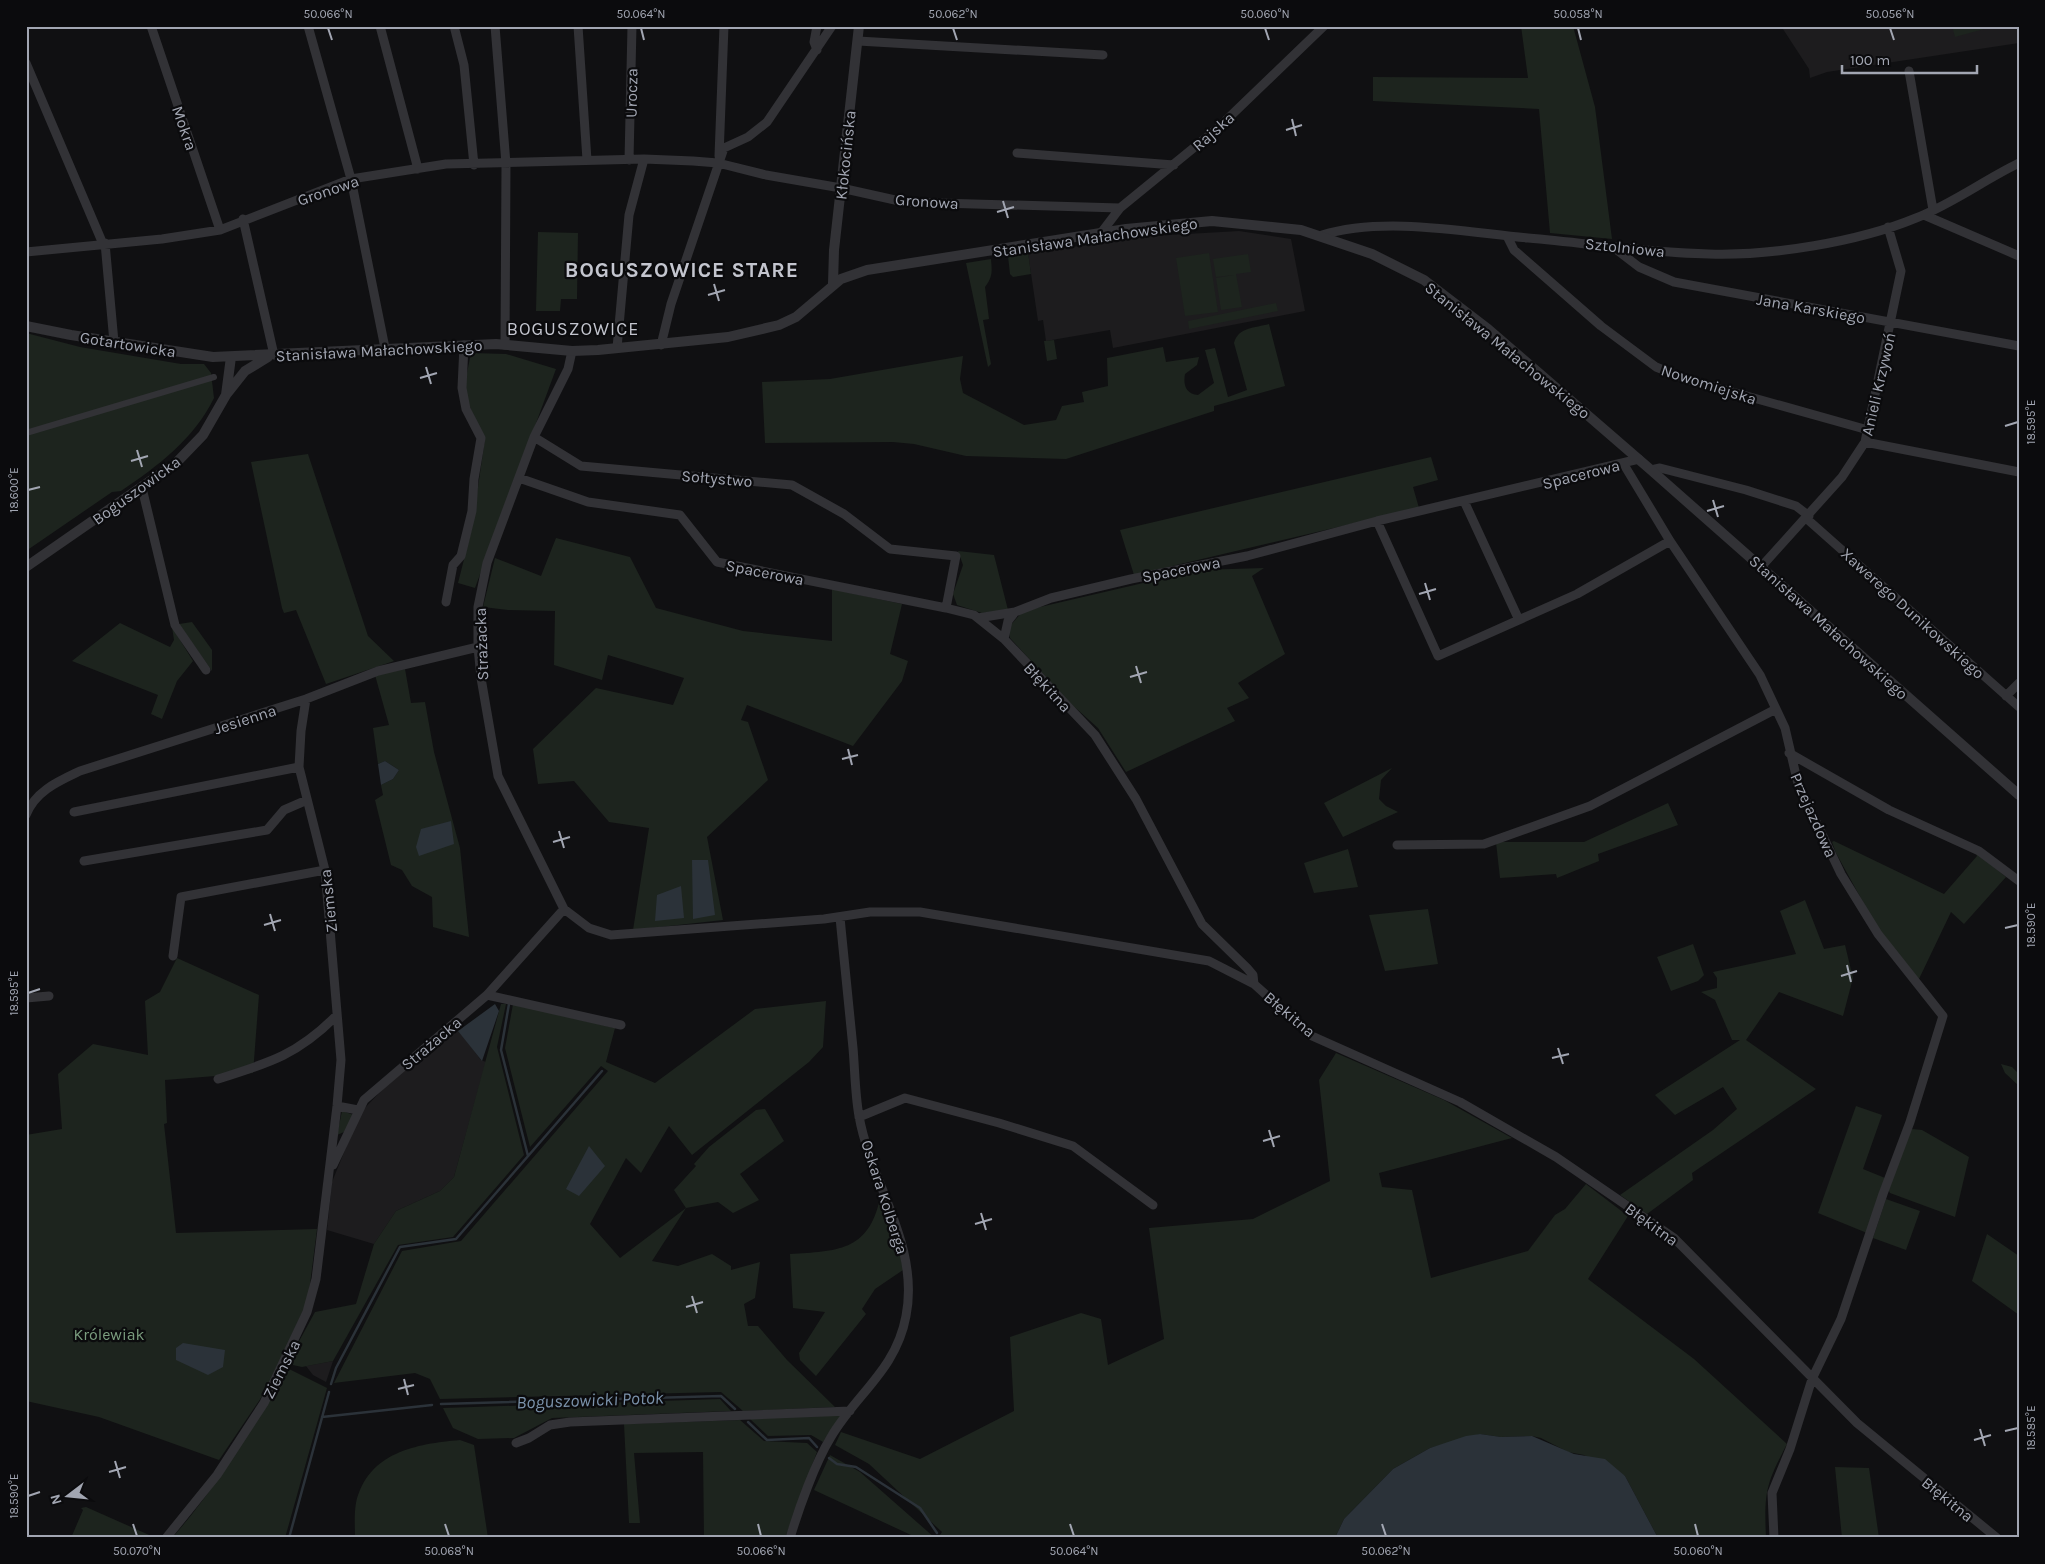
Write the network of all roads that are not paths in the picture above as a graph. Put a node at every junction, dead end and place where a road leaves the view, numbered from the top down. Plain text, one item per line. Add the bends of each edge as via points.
1 (151, 26) edge
2 (308, 26) edge
3 (380, 26) edge
4 (454, 26) edge
5 (495, 26) edge
6 (578, 26) edge
7 (632, 26) edge
8 (724, 26) edge
9 (817, 26) edge
10 (832, 26) edge
11 (859, 26) edge
12 (1324, 26) edge
13 (858, 41) junction
14 (817, 50) junction
15 (1103, 55) dead end
16 (26, 63) edge
17 (1909, 71) dead end
18 (1017, 154) dead end
19 (644, 159) junction
20 (587, 160) junction
21 (629, 160) junction
22 (718, 163) junction
23 (2019, 163) edge
24 (506, 164) junction
25 (474, 165) junction
26 (1174, 165) junction
27 (418, 168) junction
28 (351, 179) junction
29 (841, 188) junction
30 (1120, 208) junction
31 (1933, 210) junction
32 (1924, 215) junction
33 (243, 219) junction
34 (1888, 227) junction
35 (220, 230) junction
36 (1102, 233) junction
37 (1322, 235) junction
38 (1507, 236) junction
39 (104, 244) junction
40 (1612, 246) junction
41 (26, 252) edge
42 (2019, 256) edge
43 (833, 284) junction
44 (1892, 323) junction
45 (26, 326) edge
46 (114, 342) junction
47 (505, 345) junction
48 (661, 345) junction
49 (464, 346) junction
50 (2019, 346) edge
51 (385, 348) junction
52 (617, 348) junction
53 (572, 351) junction
54 (273, 355) junction
55 (235, 357) junction
56 (241, 377) junction
57 (214, 378) dead end
58 (226, 396) junction
59 (1868, 430) junction
60 (26, 433) edge
61 (534, 437) junction
62 (1865, 442) junction
63 (1639, 459) junction
64 (1623, 464) junction
65 (1652, 470) junction
66 (2019, 472) edge
67 (519, 478) junction
68 (1634, 478) junction
69 (142, 488) junction
70 (1464, 501) junction
71 (1808, 517) junction
72 (1377, 521) junction
73 (1670, 541) junction
74 (26, 567) edge
75 (1761, 567) junction
76 (446, 602) dead end
77 (946, 608) junction
78 (1015, 612) junction
79 (978, 618) junction
80 (1519, 620) junction
81 (1004, 639) junction
82 (478, 647) junction
83 (206, 670) dead end
84 (2019, 682) edge
85 (2006, 696) junction
86 (306, 699) junction
87 (2019, 707) edge
88 (1776, 710) junction
89 (1789, 753) junction
90 (299, 767) junction
91 (2019, 795) edge
92 (307, 800) junction
93 (74, 812) dead end
94 (26, 813) edge
95 (1397, 845) dead end
96 (84, 862) dead end
97 (325, 870) junction
98 (2019, 881) edge
99 (564, 909) junction
100 (840, 917) junction
101 (173, 956) dead end
102 (1254, 984) junction
103 (487, 995) junction
104 (49, 996) dead end
105 (26, 998) edge
106 (336, 1016) junction
107 (621, 1025) dead end
108 (218, 1079) dead end
109 (337, 1106) junction
110 (358, 1110) junction
111 (859, 1117) junction
112 (330, 1172) junction
113 (1153, 1205) dead end
114 (1812, 1379) junction
115 (850, 1411) junction
116 (516, 1442) dead end
117 (166, 1538) edge
118 (790, 1538) edge
119 (1774, 1538) edge
120 (1997, 1538) edge

1 - 35 street, Mokra
2 - 28 street
3 - 27 street
4 - 25 street via 464,65
5 - 24 street
6 - 20 street
7 - 21 street, Urocza
8 - 22 street
9 - 14 street via 814,42
10 - 14 street
11 - 13 street, Kłokocińska
12 - 26 street, Rajska via 1218,128
13 - 15 street
13 - 29 street, Kłokocińska
14 - 22 street via 767,122 748,137 724,148
16 - 39 street
17 - 31 street
18 - 26 street
19 - 21 street, Gronowa
19 - 22 street, Gronowa
19 - 52 street via 629,215
20 - 21 street, Gronowa
20 - 24 street, Gronowa
22 - 29 street, Gronowa
22 - 48 street
23 - 31 street, Sztolniowa
24 - 25 street, Gronowa
24 - 47 street
25 - 27 street, Gronowa
26 - 30 street, Rajska
27 - 28 street, Gronowa
28 - 33 street, Gronowa
28 - 51 street
29 - 30 street, Gronowa via 904,202
29 - 43 street, Kłokocińska
30 - 36 street, Rajska
31 - 32 street, Sztolniowa
32 - 34 street, Sztolniowa
32 - 42 street
33 - 35 street, Gronowa
33 - 54 street
34 - 40 street, Sztolniowa via 1804,246 1726,254 1675,253
34 - 44 street, Anieli Krzywoń via 1901,271
35 - 39 street, Gronowa
36 - 37 street, Stanisława Małachowskiego via 1212,221 1280,226
36 - 43 street, Stanisława Małachowskiego via 867,270
37 - 38 street, Sztolniowa via 1342,230 1412,227
37 - 63 street, Stanisława Małachowskiego via 1403,268 1447,296
38 - 40 street, Sztolniowa
38 - 59 street, Nowomiejska via 1514,250 1601,326 1656,367
39 - 41 street, Gronowa
39 - 46 street
40 - 44 street, Jana Karskiego via 1639,267 1674,282
43 - 48 street, Stanisława Małachowskiego via 796,317 780,325 728,338
44 - 50 street, Jana Karskiego
44 - 59 street, Anieli Krzywoń
45 - 46 street, Gotartowicka
46 - 55 street, Gotartowicka
47 - 49 street, Stanisława Małachowskiego
47 - 53 street, Stanisława Małachowskiego
48 - 52 street, Stanisława Małachowskiego
49 - 51 street, Stanisława Małachowskiego
49 - 76 street via 462,388 466,409 481,438 472,510 461,556 453,565
51 - 54 street, Stanisława Małachowskiego
52 - 53 street, Stanisława Małachowskiego
53 - 61 street, Strażacka via 568,369
54 - 55 street, Stanisława Małachowskiego
54 - 56 street, Boguszowicka via 250,367
55 - 56 street
55 - 58 street, Boguszowicka
56 - 58 street, Boguszowicka
57 - 60 street
58 - 69 street, Boguszowicka via 192,448
59 - 62 street, Anieli Krzywoń
61 - 67 street, Strażacka
61 - 77 street, Sołtystwo via 581,466 792,485 844,514 890,549 956,556
62 - 66 street
62 - 71 street, Anieli Krzywoń via 1842,478
63 - 64 street, Spacerowa
63 - 65 street, Stanisława Małachowskiego
63 - 68 street
64 - 68 street
64 - 70 street, Spacerowa
65 - 71 street, Xawerego Dunikowskiego via 1660,468 1746,490 1796,506
65 - 75 street, Stanisława Małachowskiego
67 - 77 street, Spacerowa via 588,502 680,515 716,562
67 - 82 street, Strażacka via 487,562 478,607
68 - 73 street
69 - 74 street, Boguszowicka
69 - 83 street via 174,626
70 - 72 street, Spacerowa
70 - 80 street
71 - 75 street, Anieli Krzywoń
71 - 85 street, Xawerego Dunikowskiego
72 - 78 street, Spacerowa via 1247,556 1051,598
72 - 80 street via 1438,656
73 - 80 street via 1577,594
73 - 88 street via 1760,675
75 - 91 street, Stanisława Małachowskiego
77 - 79 street, Spacerowa
78 - 79 street, Spacerowa
78 - 81 street via 1008,621
79 - 81 street, Błękitna
81 - 102 street, Błękitna via 1095,735 1136,799 1202,924 1247,968 1253,975
82 - 86 street, Jesienna via 378,671
82 - 99 street, Strażacka via 498,776
84 - 85 street
85 - 87 street, Xawerego Dunikowskiego
86 - 90 street, Ziemska via 300,731
86 - 94 street, Jesienna via 80,771 48,786
88 - 89 street via 1785,728
88 - 95 street via 1590,806 1484,844
89 - 98 street, Przejazdowa via 1889,810 1979,851
89 - 114 street, Przejazdowa via 1798,784 1841,874 1878,934 1943,1016 1910,1122 1841,1319
90 - 92 street, Ziemska
90 - 93 street
92 - 96 street via 284,810 267,830
92 - 97 street, Ziemska
97 - 101 street via 181,897
97 - 106 street, Ziemska
99 - 100 street, Strażacka via 589,928 611,935
99 - 103 street, Strażacka
100 - 102 street, Błękitna via 870,912 920,912 1209,962
100 - 111 street, Oskara Kolberga
102 - 114 street, Błękitna via 1312,1036 1460,1102 1556,1157 1674,1238
103 - 107 street
103 - 110 street, Strażacka via 378,1087
104 - 105 street
106 - 108 street via 313,1038 289,1054
106 - 109 street, Ziemska via 340,1060
109 - 110 street
109 - 112 street, Ziemska
110 - 112 street, Ziemska
111 - 113 street via 905,1098 1000,1123 1073,1146
111 - 115 street, Oskara Kolberga via 874,1168 904,1246 909,1287 906,1316 898,1344 885,1370
112 - 117 street, Ziemska via 314,1290 296,1338 245,1434 207,1489
114 - 119 street via 1772,1493
114 - 120 street, Błękitna via 1876,1440
115 - 116 street via 570,1422 550,1426
115 - 118 street, Oskara Kolberga via 831,1437 797,1514

